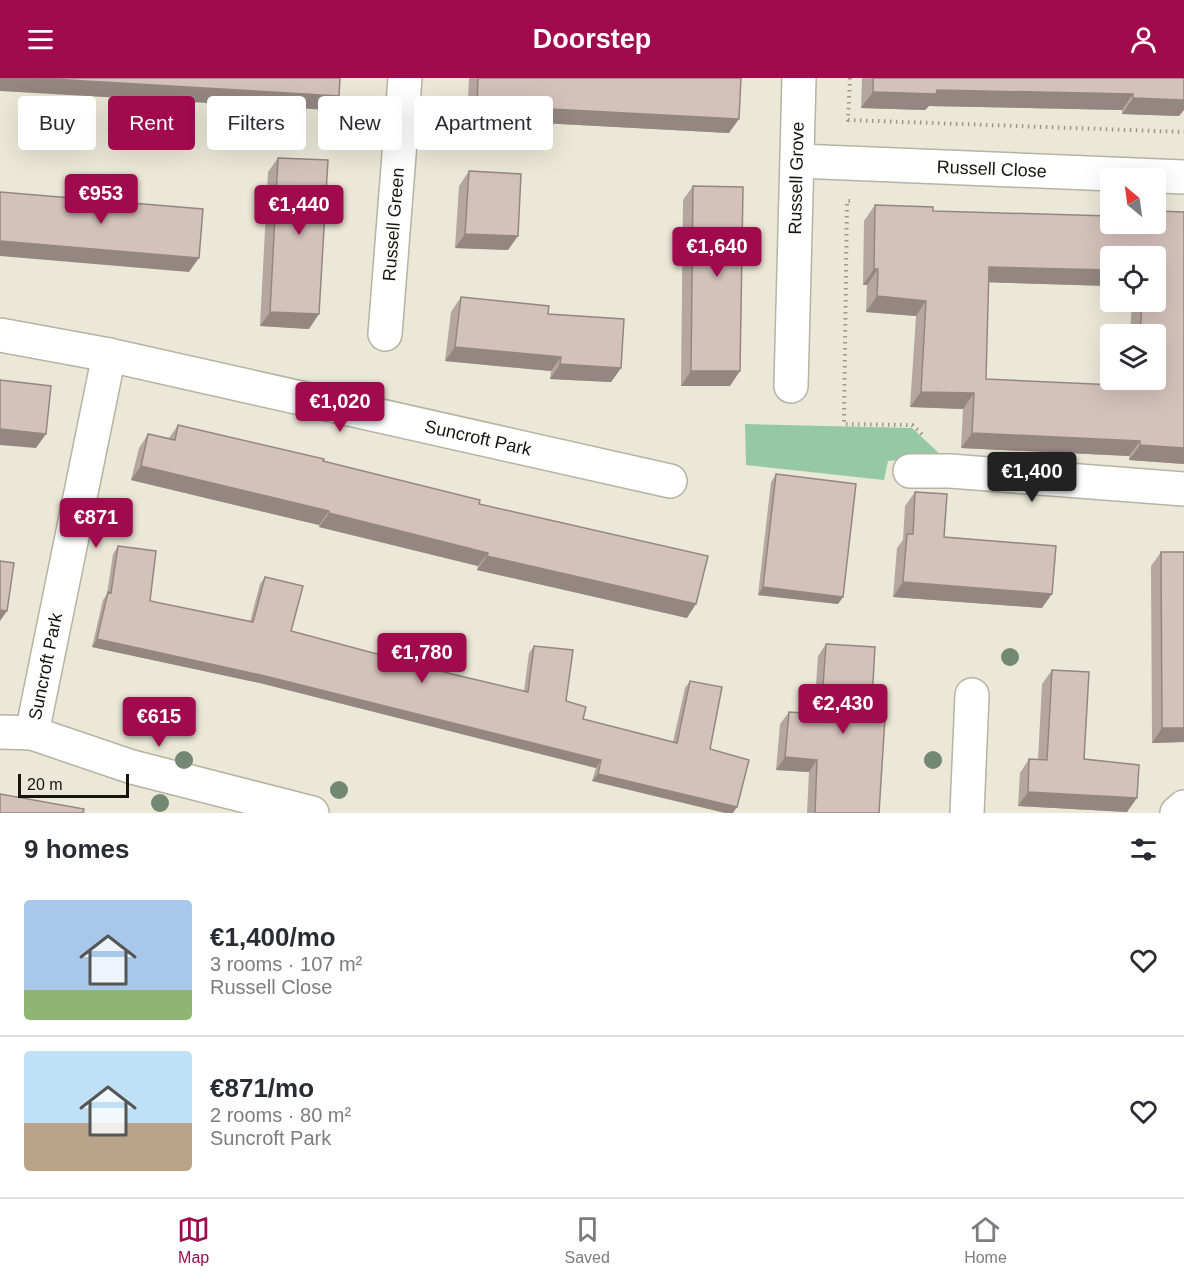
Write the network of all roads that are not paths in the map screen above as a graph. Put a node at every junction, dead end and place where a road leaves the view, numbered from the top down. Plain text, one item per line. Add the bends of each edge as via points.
1 (405, 78) edge
2 (799, 78) edge
3 (798, 160) junction
4 (1184, 177) edge
5 (385, 334) dead end
6 (0, 335) edge
7 (109, 355) junction
8 (791, 386) dead end
9 (910, 471) dead end
10 (670, 481) dead end
11 (1184, 489) edge
12 (972, 695) dead end
13 (16, 732) edge
14 (1184, 807) edge
15 (312, 813) edge
16 (967, 813) edge
17 (1177, 813) edge

1 - 5 street, Russell Green
2 - 3 street, Russell Grove
3 - 4 street, Russell Close
3 - 8 street, Russell Grove
6 - 7 street, Suncroft Park
7 - 10 street, Suncroft Park
7 - 13 street, Suncroft Park
9 - 11 street
12 - 16 street
13 - 15 street via 132,767
14 - 17 street

